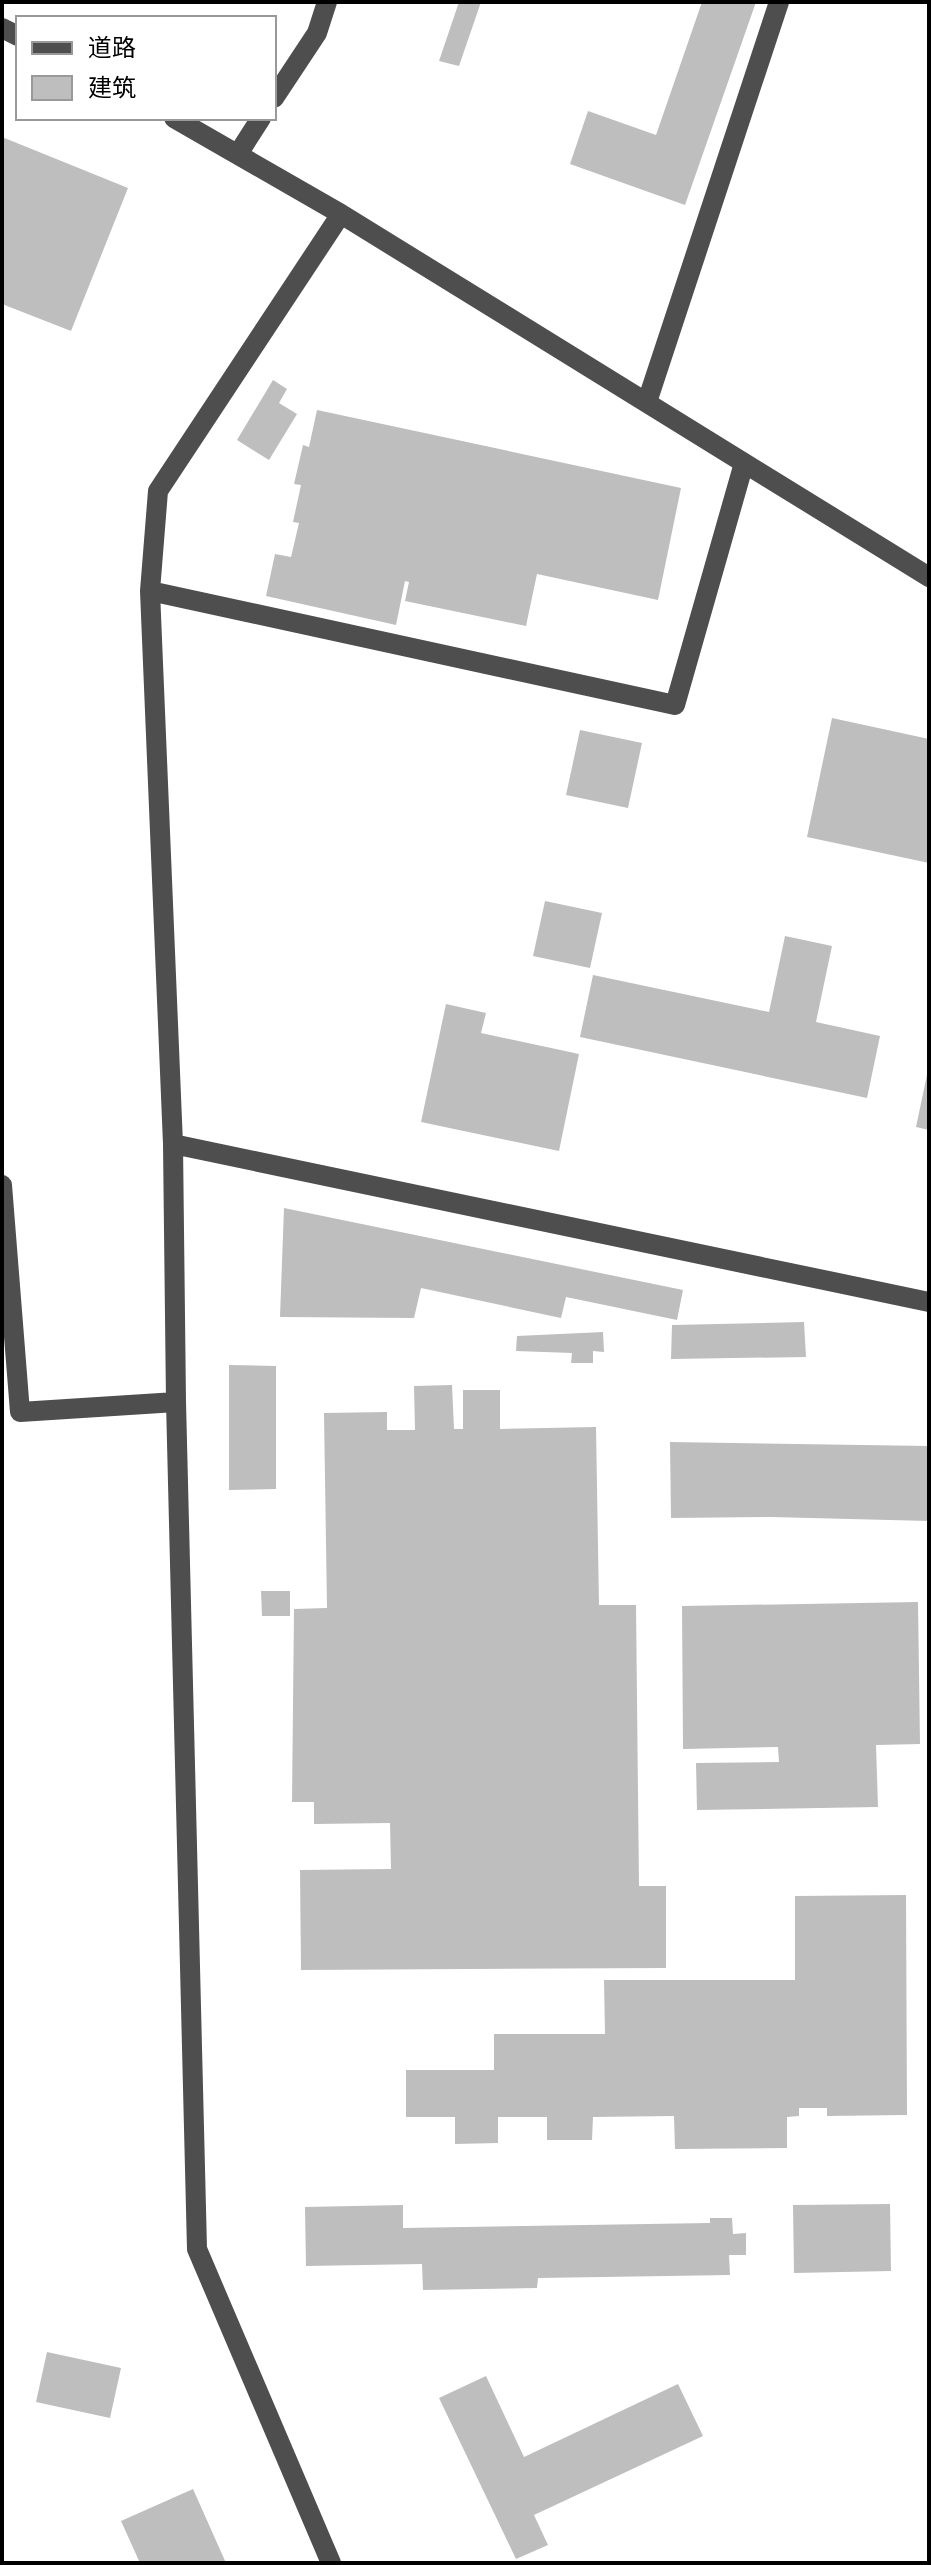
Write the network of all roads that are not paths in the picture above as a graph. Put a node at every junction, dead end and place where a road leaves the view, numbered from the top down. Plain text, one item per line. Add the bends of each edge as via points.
1 (327, 2) edge
2 (779, 2) edge
3 (276, 95) edge
4 (178, 120) edge
5 (260, 120) edge
6 (238, 154) junction
7 (341, 214) junction
8 (647, 402) junction
9 (744, 463) junction
10 (929, 577) edge
11 (150, 591) junction
12 (173, 1144) junction
13 (2, 1185) edge
14 (929, 1302) edge
15 (176, 1402) junction
16 (331, 2563) edge

1 - 3 street via 317,33
2 - 8 street
4 - 6 street
5 - 6 street
6 - 7 street
7 - 8 street
7 - 11 street via 158,491
8 - 9 street
9 - 10 street
9 - 11 street via 675,705
11 - 12 street
12 - 14 street
12 - 15 street
13 - 15 street via 20,1412
15 - 16 street via 197,2249

